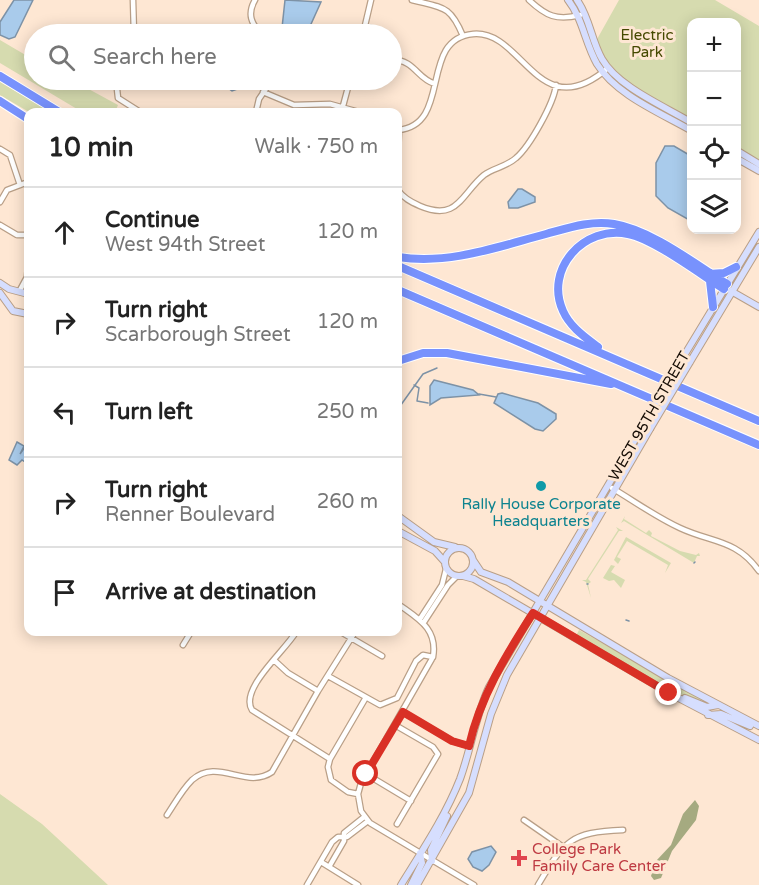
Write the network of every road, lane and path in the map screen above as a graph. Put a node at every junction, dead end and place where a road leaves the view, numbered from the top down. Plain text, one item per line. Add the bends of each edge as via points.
1 (133, 0) edge
2 (255, 0) edge
3 (371, 0) edge
4 (412, 0) edge
5 (529, 0) edge
6 (568, 0) edge
7 (577, 0) edge
8 (582, 14) junction
9 (134, 24) edge
10 (254, 24) edge
11 (365, 24) edge
12 (463, 36) junction
13 (402, 61) edge
14 (605, 70) junction
15 (0, 76) edge
16 (435, 84) junction
17 (556, 86) junction
18 (117, 90) edge
19 (347, 90) edge
20 (263, 92) joint
21 (0, 101) edge
22 (343, 106) junction
23 (52, 108) edge
24 (134, 108) edge
25 (257, 108) edge
26 (300, 108) edge
27 (310, 108) edge
28 (348, 108) edge
29 (24, 116) edge
30 (687, 120) edge
31 (687, 128) edge
32 (402, 129) edge
33 (0, 149) edge
34 (741, 153) edge
35 (741, 161) edge
36 (759, 164) edge
37 (759, 171) edge
38 (24, 184) edge
39 (20, 185) junction
40 (402, 194) edge
41 (0, 202) edge
42 (0, 225) edge
43 (759, 232) edge
44 (24, 235) edge
45 (759, 247) edge
46 (402, 257) edge
47 (736, 267) junction
48 (402, 268) edge
49 (709, 277) junction
50 (24, 281) edge
51 (0, 283) edge
52 (728, 288) junction
53 (17, 291) junction
54 (0, 293) edge
55 (24, 293) edge
56 (402, 293) edge
57 (9, 306) junction
58 (713, 307) junction
59 (759, 307) edge
60 (24, 312) edge
61 (609, 356) junction
62 (402, 360) edge
63 (620, 385) junction
64 (759, 421) edge
65 (759, 445) edge
66 (608, 486) junction
67 (615, 490) junction
68 (402, 519) edge
69 (402, 533) edge
70 (456, 548) junction
71 (473, 560) junction
72 (445, 565) junction
73 (759, 571) edge
74 (460, 576) junction
75 (539, 601) junction
76 (548, 606) junction
77 (402, 607) edge
78 (533, 613) junction
79 (541, 618) junction
80 (422, 620) junction
81 (189, 636) edge
82 (294, 636) edge
83 (351, 637) joint
84 (183, 645) dead end
85 (382, 656) dead end
86 (433, 657) junction
87 (275, 661) junction
88 (328, 676) junction
89 (662, 689) junction
90 (318, 691) junction
91 (365, 699) junction
92 (718, 705) junction
93 (403, 712) junction
94 (708, 715) junction
95 (395, 725) junction
96 (759, 728) edge
97 (293, 736) junction
98 (759, 740) edge
99 (469, 746) junction
100 (330, 759) junction
101 (366, 774) junction
102 (455, 790) junction
103 (358, 794) junction
104 (411, 801) junction
105 (167, 814) dead end
106 (366, 819) junction
107 (524, 820) dead end
108 (397, 824) dead end
109 (623, 830) dead end
110 (342, 837) junction
111 (563, 847) junction
112 (420, 853) junction
113 (432, 861) junction
114 (321, 862) junction
115 (329, 867) junction
116 (307, 885) edge
117 (358, 885) edge
118 (401, 885) edge
119 (411, 885) edge
120 (417, 885) edge
121 (474, 885) edge
122 (538, 885) edge

1 - 9 street
2 - 10 street via 250,11
3 - 11 street
4 - 12 street via 449,11
5 - 8 street via 555,18
6 - 8 main road
7 - 8 main road
8 - 14 main road
12 - 16 street via 444,54
12 - 17 street via 490,37 540,78
13 - 16 street via 410,63 425,80
14 - 17 street via 581,85
14 - 30 main road
14 - 31 main road via 617,86
15 - 23 highway
16 - 32 street via 425,116 414,126
17 - 40 street via 552,102 522,153 506,166 485,174 458,204 445,210 431,210
18 - 24 street via 118,98
19 - 22 street
20 - 25 street
20 - 26 street
21 - 29 highway
22 - 27 street via 321,104
22 - 28 street
33 - 39 street via 10,155
34 - 36 main road
35 - 37 main road
38 - 39 street
39 - 41 street via 7,190
42 - 44 street
43 - 47 main road, WEST 95TH STREET
45 - 52 main road, WEST 95TH STREET
46 - 49 highway via 457,257 576,226 606,223 638,231
47 - 49 highway
47 - 52 main road, WEST 95TH STREET
48 - 61 highway
49 - 52 highway
49 - 58 highway
49 - 61 highway via 629,234 597,236 580,245 562,270 560,302 573,326
50 - 53 street
51 - 53 main road
52 - 58 main road, WEST 95TH STREET
52 - 59 main road
52 - 67 main road, WEST 95TH STREET, bridge
53 - 55 main road
53 - 57 main road via 9,297
54 - 57 main road
56 - 63 highway
57 - 60 main road via 15,313
58 - 66 main road, WEST 95TH STREET, bridge
61 - 64 highway
62 - 63 highway via 423,353 447,353
63 - 65 highway
66 - 67 street
66 - 75 main road, WEST 95TH STREET
67 - 73 street via 678,528 732,546
67 - 76 main road, WEST 95TH STREET
68 - 70 main road via 434,542
69 - 72 main road via 435,551
70 - 71 main road via 469,551
70 - 72 main road via 447,553
71 - 74 main road via 470,570
71 - 75 main road via 481,572 504,580
72 - 74 main road
72 - 80 street via 442,585
74 - 78 main road via 474,579
74 - 80 street via 448,585
75 - 76 main road
75 - 78 main road, WEST 95TH STREET
76 - 79 main road, WEST 95TH STREET
76 - 92 main road
77 - 80 street
78 - 79 main road
78 - 99 main road, WEST 95TH STREET via 489,687
79 - 89 main road
79 - 113 main road, WEST 95TH STREET via 503,683 469,793
80 - 86 street via 434,640
81 - 84 street
82 - 87 street
83 - 85 street
83 - 88 street
86 - 91 street via 423,655 416,661 397,698 389,703 380,705
86 - 93 street
87 - 90 street
87 - 97 street via 249,696 252,710
88 - 90 street
88 - 91 street
89 - 92 main road via 707,707
89 - 94 main road
90 - 97 street
91 - 100 street
92 - 96 main road
93 - 95 street
93 - 99 street via 452,741
94 - 96 main road via 721,714
94 - 98 main road
95 - 101 street
95 - 104 street via 436,750 437,758
97 - 100 street
97 - 105 street via 277,767 267,776 205,773 188,785
99 - 102 main road, WEST 95TH STREET
100 - 103 street via 331,780
101 - 103 street
101 - 104 street
102 - 112 main road
102 - 113 main road via 431,850
103 - 106 street
104 - 108 street
106 - 110 street
106 - 112 street
107 - 111 street
109 - 111 street via 593,831
110 - 114 street via 332,842
110 - 115 street via 344,841
111 - 122 street
112 - 113 street
112 - 118 main road
112 - 119 main road via 422,863
113 - 120 main road, WEST 95TH STREET
113 - 121 street
114 - 115 street
114 - 116 street
115 - 117 street

